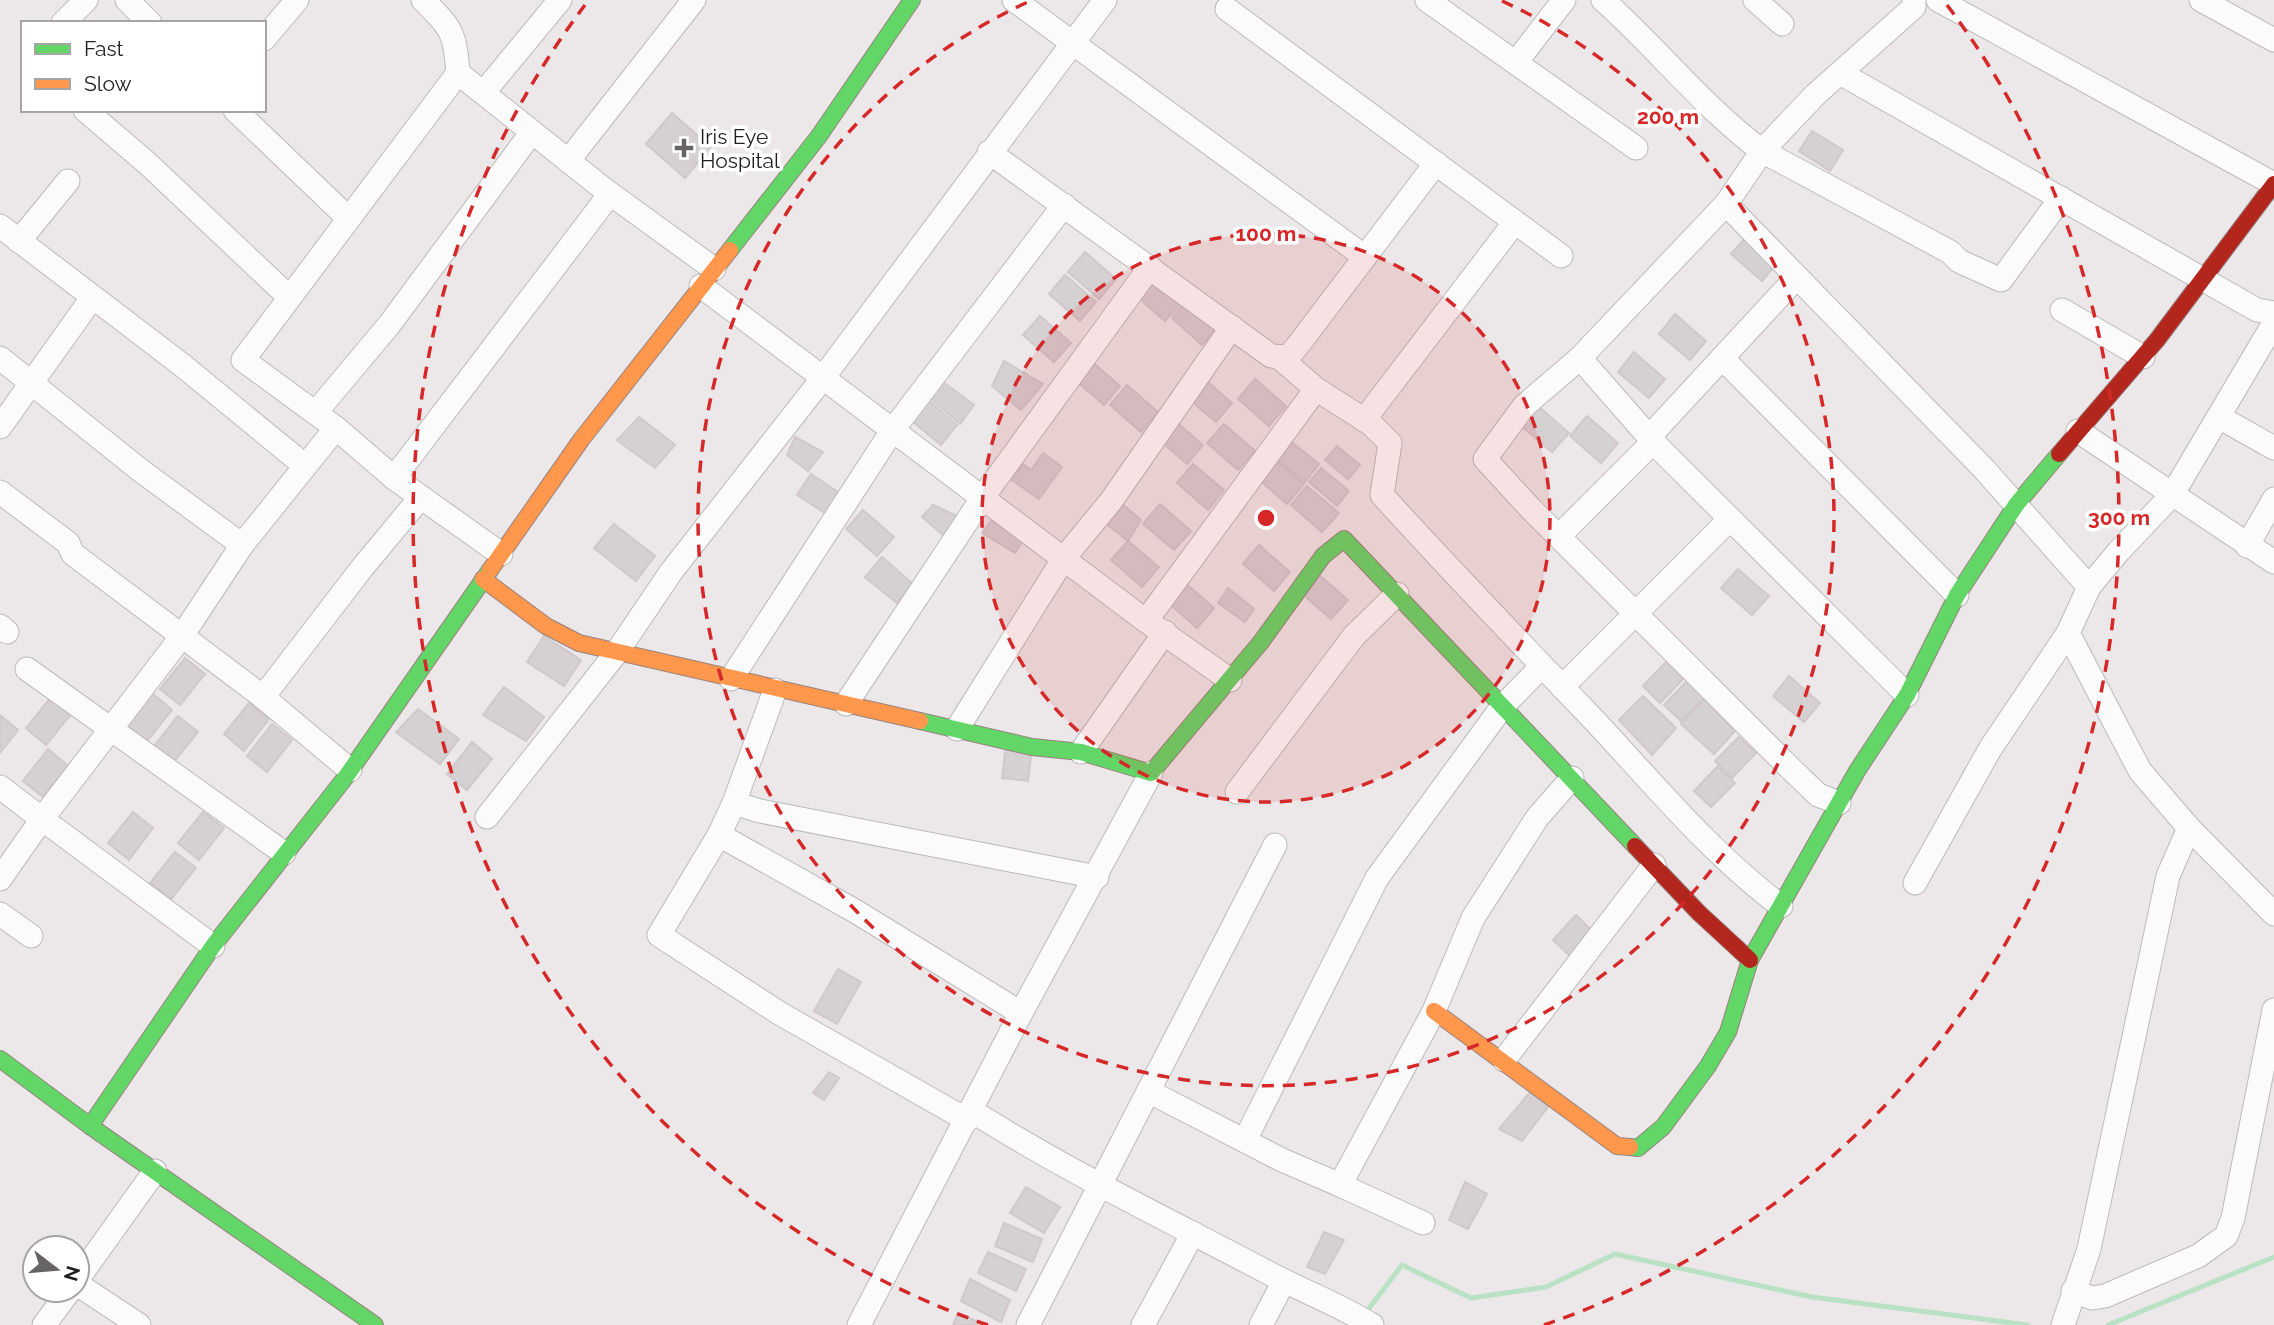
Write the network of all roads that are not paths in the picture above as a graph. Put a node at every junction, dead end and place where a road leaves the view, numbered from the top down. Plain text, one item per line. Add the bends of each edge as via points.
1 (127, 0) edge
2 (297, 0) edge
3 (423, 0) edge
4 (560, 0) edge
5 (694, 0) edge
6 (912, 0) edge
7 (1014, 0) edge
8 (1105, 0) edge
9 (1427, 0) edge
10 (1563, 0) edge
11 (1603, 0) edge
12 (1755, 0) edge
13 (1914, 0) edge
14 (1938, 0) edge
15 (2201, 0) edge
16 (1225, 3) edge
17 (147, 21) edge
18 (1782, 24) dead end
19 (266, 37) edge
20 (2274, 40) edge
21 (1074, 44) junction
22 (1517, 61) junction
23 (458, 73) junction
24 (1840, 73) junction
25 (484, 92) junction
26 (87, 112) edge
27 (237, 112) edge
28 (532, 132) junction
29 (1636, 148) dead end
30 (1762, 151) junction
31 (989, 152) junction
32 (568, 161) junction
33 (1436, 163) junction
34 (68, 181) dead end
35 (2274, 184) edge
36 (610, 194) junction
37 (2061, 198) junction
38 (1726, 204) junction
39 (1064, 205) junction
40 (348, 218) junction
41 (1515, 222) junction
42 (0, 226) edge
43 (19, 241) junction
44 (1561, 256) dead end
45 (1365, 257) junction
46 (1150, 267) junction
47 (1797, 277) junction
48 (708, 278) junction
49 (2204, 278) junction
50 (289, 297) junction
51 (92, 298) junction
52 (2062, 310) dead end
53 (2274, 313) edge
54 (2274, 323) edge
55 (1232, 327) junction
56 (2143, 357) junction
57 (0, 358) edge
58 (1280, 358) junction
59 (1580, 358) junction
60 (1722, 358) junction
61 (822, 379) junction
62 (32, 383) junction
63 (1316, 389) junction
64 (316, 412) junction
65 (2219, 417) junction
66 (1364, 420) junction
67 (0, 427) edge
68 (336, 428) junction
69 (892, 431) junction
70 (2078, 431) junction
71 (1652, 438) junction
72 (2274, 448) edge
73 (304, 466) junction
74 (394, 478) junction
75 (0, 492) edge
76 (2172, 495) junction
77 (983, 497) junction
78 (421, 498) junction
79 (2274, 499) edge
80 (2016, 505) junction
81 (1730, 519) junction
82 (1559, 536) junction
83 (242, 545) junction
84 (2247, 546) junction
85 (501, 554) junction
86 (1064, 558) junction
87 (2274, 562) edge
88 (483, 579) junction
89 (2089, 587) junction
90 (1397, 594) junction
91 (1957, 595) junction
92 (1635, 614) junction
93 (1155, 626) junction
94 (2068, 633) junction
95 (182, 636) junction
96 (617, 652) junction
97 (1542, 666) junction
98 (27, 668) dead end
99 (731, 679) junction
100 (1230, 680) junction
101 (1562, 687) junction
102 (775, 690) junction
103 (1907, 695) junction
104 (263, 697) junction
105 (846, 704) junction
106 (1502, 707) junction
107 (957, 729) junction
108 (110, 731) junction
109 (1081, 752) junction
110 (350, 770) junction
111 (1151, 773) junction
112 (1572, 778) junction
113 (0, 787) edge
114 (1237, 792) dead end
115 (734, 803) junction
116 (1839, 803) junction
117 (487, 817) dead end
118 (42, 819) junction
119 (2189, 828) junction
120 (719, 835) junction
121 (1275, 845) dead end
122 (284, 853) junction
123 (1654, 865) junction
124 (1097, 877) junction
125 (0, 879) edge
126 (1915, 883) dead end
127 (1781, 906) junction
128 (0, 914) edge
129 (2274, 914) edge
130 (31, 936) dead end
131 (213, 946) junction
132 (1750, 960) junction
133 (2274, 1010) edge
134 (1434, 1011) junction
135 (1021, 1013) junction
136 (0, 1059) edge
137 (1504, 1059) junction
138 (1150, 1092) junction
139 (969, 1115) junction
140 (90, 1126) junction
141 (1245, 1140) junction
142 (155, 1171) junction
143 (1099, 1184) junction
144 (1340, 1185) junction
145 (1423, 1223) dead end
146 (1193, 1233) junction
147 (91, 1262) edge
148 (1284, 1281) junction
149 (2073, 1291) junction
150 (91, 1292) edge
151 (60, 1304) edge
152 (44, 1325) edge
153 (139, 1325) edge
154 (375, 1325) edge
155 (859, 1325) edge
156 (1028, 1325) edge
157 (1143, 1325) edge
158 (1261, 1325) edge
159 (1372, 1325) edge
160 (2063, 1325) edge

1 - 17 street
2 - 19 street
3 - 23 street via 455,39
4 - 25 street
5 - 32 street
6 - 48 street via 818,136
7 - 21 street
8 - 21 street
9 - 22 street
10 - 22 street
11 - 30 street via 1731,128
12 - 18 street
13 - 24 street via 1914,7
14 - 35 street
15 - 20 street
16 - 33 street
21 - 31 street
21 - 45 street
22 - 29 street
23 - 25 street
23 - 40 street
24 - 30 street
24 - 37 street
25 - 28 street
26 - 50 street
27 - 40 street
28 - 32 street
28 - 64 street via 389,324
30 - 37 street via 2001,280
30 - 38 street
31 - 39 street
31 - 61 street
32 - 36 street
33 - 41 street
33 - 45 street
34 - 43 street
35 - 49 street
36 - 48 street
36 - 74 street
37 - 49 street
38 - 47 street
38 - 59 street
39 - 46 street
39 - 69 street
40 - 50 street
41 - 44 street
41 - 66 street
42 - 43 street
43 - 51 street
45 - 58 street via 1288,357
46 - 55 street
46 - 77 street
47 - 60 street
47 - 80 street
48 - 61 street
48 - 85 street via 581,440
49 - 53 street via 2257,310
49 - 56 street
50 - 64 street via 243,360
51 - 62 street
51 - 73 street
52 - 56 street
54 - 65 street
55 - 58 street
55 - 86 street via 1111,501
56 - 70 street
57 - 62 street
58 - 63 street
59 - 71 street
59 - 82 street via 1524,407 1485,458
60 - 71 street
60 - 91 street
61 - 69 street
61 - 96 street via 671,572
62 - 67 street
62 - 83 street
63 - 66 street
63 - 93 street
64 - 68 street
65 - 72 street
65 - 76 street
66 - 97 street via 1390,443 1382,495
68 - 73 street
68 - 74 street
69 - 77 street
69 - 99 street
70 - 76 street
70 - 80 street
71 - 81 street
71 - 82 street
73 - 83 street
74 - 78 street
75 - 95 street
76 - 84 street
76 - 89 street
77 - 86 street
77 - 105 street
78 - 85 street
78 - 104 street
79 - 84 street
80 - 89 street
80 - 91 street
81 - 92 street
81 - 103 street
82 - 92 street
83 - 95 street
84 - 87 street
85 - 88 street
86 - 93 street
86 - 107 street
88 - 96 street via 568,641 591,650
88 - 110 street
89 - 94 street
90 - 100 street via 1343,539 1323,556
90 - 106 street
90 - 114 street via 1354,636
91 - 103 street
92 - 101 street
92 - 116 street via 1818,795
93 - 100 street
93 - 109 street
94 - 119 street via 2140,771
94 - 126 street via 1990,749
95 - 104 street
95 - 108 street
96 - 99 street
96 - 117 street
97 - 101 street
97 - 106 street
98 - 108 street
99 - 102 street
100 - 111 street
101 - 127 street via 1722,854
102 - 105 street
102 - 115 street
103 - 116 street
104 - 110 street
105 - 107 street
106 - 112 street
106 - 141 street via 1377,878
107 - 109 street via 1031,747
108 - 118 street
108 - 122 street
109 - 111 street
110 - 122 street
111 - 124 street
112 - 123 street
112 - 134 street via 1537,818 1473,918
113 - 118 street
115 - 120 street
115 - 124 street
116 - 127 street
118 - 125 street
118 - 131 street
119 - 129 street
119 - 149 street via 2168,876 2089,1249
120 - 135 street via 855,911
120 - 139 street via 659,935 779,1013
121 - 138 street
122 - 131 street
123 - 132 street
123 - 137 street
124 - 135 street
127 - 132 street
128 - 130 street
131 - 140 street
132 - 137 street via 1728,1032 1708,1066 1663,1127 1638,1147 1617,1146
133 - 149 street via 2226,1236 2198,1256 2122,1290 2092,1298
134 - 137 street
134 - 144 street
135 - 139 street
136 - 140 street
138 - 141 street
138 - 143 street
139 - 143 street
139 - 155 street
140 - 142 street
141 - 144 street
142 - 147 street
142 - 154 street
143 - 146 street
143 - 156 street
144 - 145 street
146 - 148 street
146 - 157 street
148 - 158 street
148 - 159 street via 1339,1304
149 - 160 street
150 - 153 street
151 - 152 street

